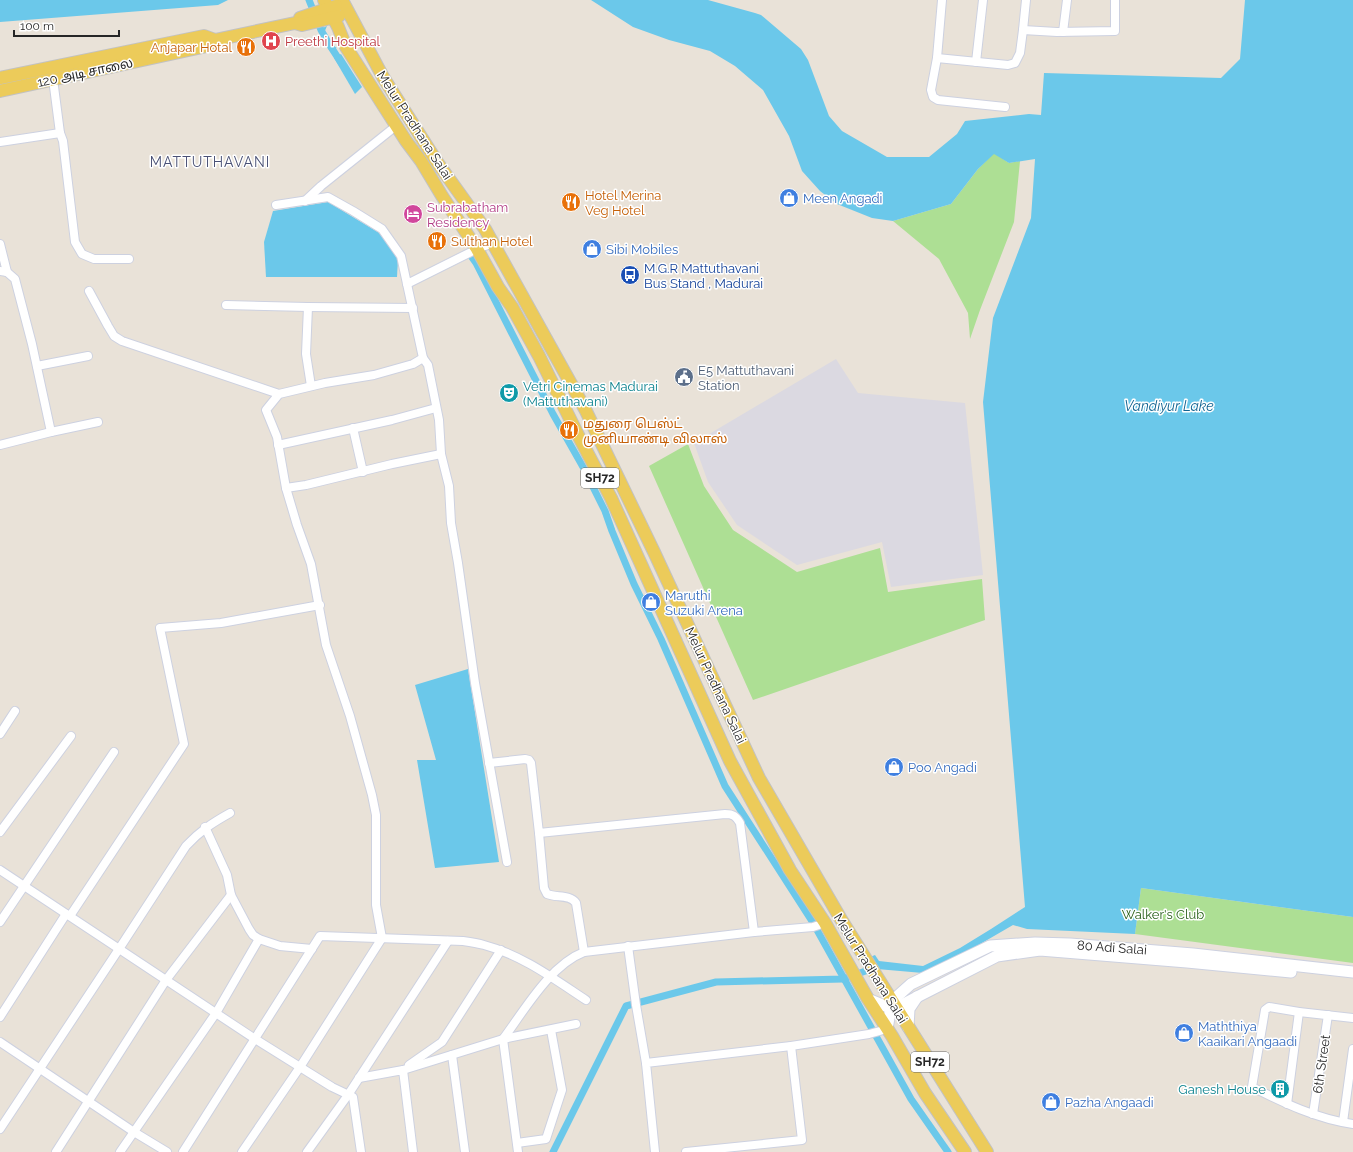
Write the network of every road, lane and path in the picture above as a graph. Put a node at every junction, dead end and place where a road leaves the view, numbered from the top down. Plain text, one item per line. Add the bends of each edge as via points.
1 (942, 0) edge
2 (983, 0) edge
3 (1026, 0) edge
4 (1067, 0) edge
5 (1115, 0) edge
6 (345, 6) edge
7 (329, 9) edge
8 (1023, 30) junction
9 (1063, 32) junction
10 (215, 40) junction
11 (937, 58) junction
12 (976, 62) junction
13 (0, 78) edge
14 (53, 79) junction
15 (0, 91) edge
16 (1005, 108) dead end
17 (396, 126) junction
18 (60, 133) junction
19 (0, 142) edge
20 (305, 201) junction
21 (276, 205) dead end
22 (493, 243) junction
23 (0, 244) edge
24 (477, 249) junction
25 (129, 259) dead end
26 (4, 271) edge
27 (408, 284) junction
28 (89, 291) dead end
29 (226, 305) dead end
30 (308, 307) junction
31 (413, 308) junction
32 (88, 356) dead end
33 (423, 358) junction
34 (37, 366) junction
35 (311, 386) junction
36 (279, 394) junction
37 (436, 408) junction
38 (98, 422) dead end
39 (353, 428) junction
40 (51, 432) junction
41 (0, 444) edge
42 (278, 445) junction
43 (441, 454) junction
44 (363, 472) junction
45 (286, 488) junction
46 (320, 605) junction
47 (15, 711) dead end
48 (0, 734) edge
49 (71, 736) dead end
50 (114, 752) dead end
51 (489, 763) junction
52 (230, 813) dead end
53 (206, 827) junction
54 (0, 832) edge
55 (539, 833) junction
56 (507, 862) dead end
57 (0, 870) edge
58 (24, 886) junction
59 (231, 895) junction
60 (68, 915) junction
61 (0, 922) edge
62 (825, 923) junction
63 (754, 932) junction
64 (382, 938) junction
65 (259, 939) junction
66 (448, 941) junction
67 (628, 946) junction
68 (119, 949) junction
69 (312, 949) junction
70 (501, 950) junction
71 (584, 952) junction
72 (1353, 972) edge
73 (550, 976) junction
74 (1353, 979) edge
75 (166, 980) junction
76 (881, 984) junction
77 (911, 984) junction
78 (917, 997) junction
79 (868, 999) junction
80 (586, 1000) dead end
81 (893, 1006) junction
82 (1299, 1012) junction
83 (216, 1013) junction
84 (1328, 1015) junction
85 (0, 1017) edge
86 (1353, 1018) edge
87 (576, 1024) dead end
88 (908, 1027) junction
89 (551, 1030) junction
90 (884, 1030) junction
91 (255, 1039) junction
92 (503, 1040) junction
93 (0, 1042) edge
94 (791, 1046) junction
95 (1353, 1049) edge
96 (452, 1055) junction
97 (646, 1063) junction
98 (300, 1067) junction
99 (40, 1069) junction
100 (402, 1070) junction
101 (359, 1078) junction
102 (348, 1095) junction
103 (89, 1101) junction
104 (1287, 1104) junction
105 (1314, 1114) junction
106 (1343, 1122) junction
107 (1353, 1124) edge
108 (0, 1129) edge
109 (134, 1132) junction
110 (517, 1143) junction
111 (56, 1152) edge
112 (120, 1152) edge
113 (167, 1152) edge
114 (183, 1152) edge
115 (242, 1152) edge
116 (307, 1152) edge
117 (361, 1152) edge
118 (413, 1152) edge
119 (465, 1152) edge
120 (518, 1152) edge
121 (655, 1152) edge
122 (686, 1152) edge
123 (965, 1152) edge
124 (987, 1152) edge

1 - 11 street
2 - 12 street
3 - 8 street
4 - 9 street
5 - 9 street via 1115,31
6 - 7 main road, 120 அடி சாலை
6 - 22 main road, Melur Pradhana Salai / SH72 via 383,77
7 - 10 main road, 120 அடி சாலை via 302,25 295,23
7 - 17 main road, Melur Pradhana Salai / SH72 via 346,47
8 - 9 street
8 - 12 street via 1020,54 1015,63 1008,65
10 - 13 main road, 120 அடி சாலை via 204,36
10 - 14 main road, 120 அடி சாலை via 207,46
11 - 12 street
11 - 16 street via 931,90 933,97 938,100
14 - 15 main road, 120 அடி சாலை
14 - 18 street
17 - 20 street via 320,186
17 - 24 main road, Melur Pradhana Salai / SH72 via 421,160
18 - 19 street
18 - 25 street via 75,242 82,254 94,259
20 - 21 street
20 - 27 street via 328,198 382,229 401,256
22 - 24 street
22 - 76 main road, Melur Pradhana Salai / SH72 via 591,420 759,778
23 - 26 street
24 - 27 street
24 - 62 main road, Melur Pradhana Salai / SH72 via 539,356 611,498 730,761 790,870
26 - 34 street via 15,279
27 - 31 street
28 - 36 street via 114,336 122,341
29 - 30 street
30 - 31 street
30 - 35 street via 306,354
31 - 33 street
32 - 34 street
33 - 35 street via 413,364 374,375
33 - 37 street via 428,365
34 - 40 street
35 - 36 street
36 - 42 street via 266,410
37 - 39 street
37 - 43 street
38 - 40 street
39 - 42 street
39 - 44 street
40 - 41 street
42 - 45 street
43 - 44 street
43 - 51 street via 449,486 451,523
44 - 45 street
45 - 46 street via 311,564
46 - 60 street via 221,623 160,628 184,744
46 - 64 street via 326,645 350,716 376,815 376,905
47 - 48 street
49 - 54 street
50 - 58 street
51 - 55 street via 529,760
51 - 56 street
52 - 53 street
53 - 59 street via 227,875
53 - 68 street via 186,846
55 - 63 street via 732,814 740,823
55 - 71 street via 544,888 547,894 573,899 576,903
57 - 58 street
58 - 60 street
58 - 61 street
59 - 65 street via 249,929
59 - 75 street
60 - 68 street
60 - 85 street
62 - 63 street via 813,927
62 - 79 main road, Melur Pradhana Salai / SH72
63 - 67 street
64 - 66 street
64 - 69 street via 320,936
64 - 98 street
65 - 69 street via 280,946
65 - 83 street
66 - 70 street via 483,944
66 - 101 street
67 - 71 street
67 - 97 street
68 - 75 street
68 - 99 street
69 - 91 street
70 - 73 street
70 - 100 street via 442,1042
71 - 73 street via 575,955
72 - 77 main road, 80 Adi Salai via 1193,954 1035,943 990,946
73 - 80 street
73 - 92 street
74 - 78 main road, 80 Adi Salai via 1040,950 997,956
75 - 83 street
75 - 103 street
76 - 77 main road via 895,989
76 - 81 main road, Melur Pradhana Salai / SH72
77 - 81 main road, 80 Adi Salai
78 - 81 main road, 80 Adi Salai
78 - 88 main road via 909,1009
79 - 81 main road
79 - 90 main road, Melur Pradhana Salai / SH72
81 - 88 main road, Melur Pradhana Salai / SH72
81 - 90 main road
82 - 84 street
82 - 104 street
82 - 104 street via 1269,1007 1265,1010 1252,1087
83 - 91 street
83 - 109 street
84 - 86 street
84 - 105 street, 6th Street
87 - 89 street
88 - 124 main road, Melur Pradhana Salai / SH72
89 - 92 street
89 - 110 street via 562,1090 546,1138
90 - 94 street
90 - 123 main road, Melur Pradhana Salai / SH72
91 - 98 street
91 - 114 street
92 - 96 street
92 - 110 street
93 - 99 street
94 - 97 street
94 - 122 street via 802,1140
95 - 106 street
96 - 100 street
96 - 119 street
97 - 121 street
98 - 102 street
98 - 115 street
99 - 103 street
99 - 108 street
100 - 101 street
100 - 118 street
101 - 102 street
102 - 116 street
102 - 117 street via 353,1097
103 - 109 street
103 - 111 street
104 - 105 street
105 - 106 street
106 - 107 street
109 - 112 street
109 - 113 street
110 - 120 street

